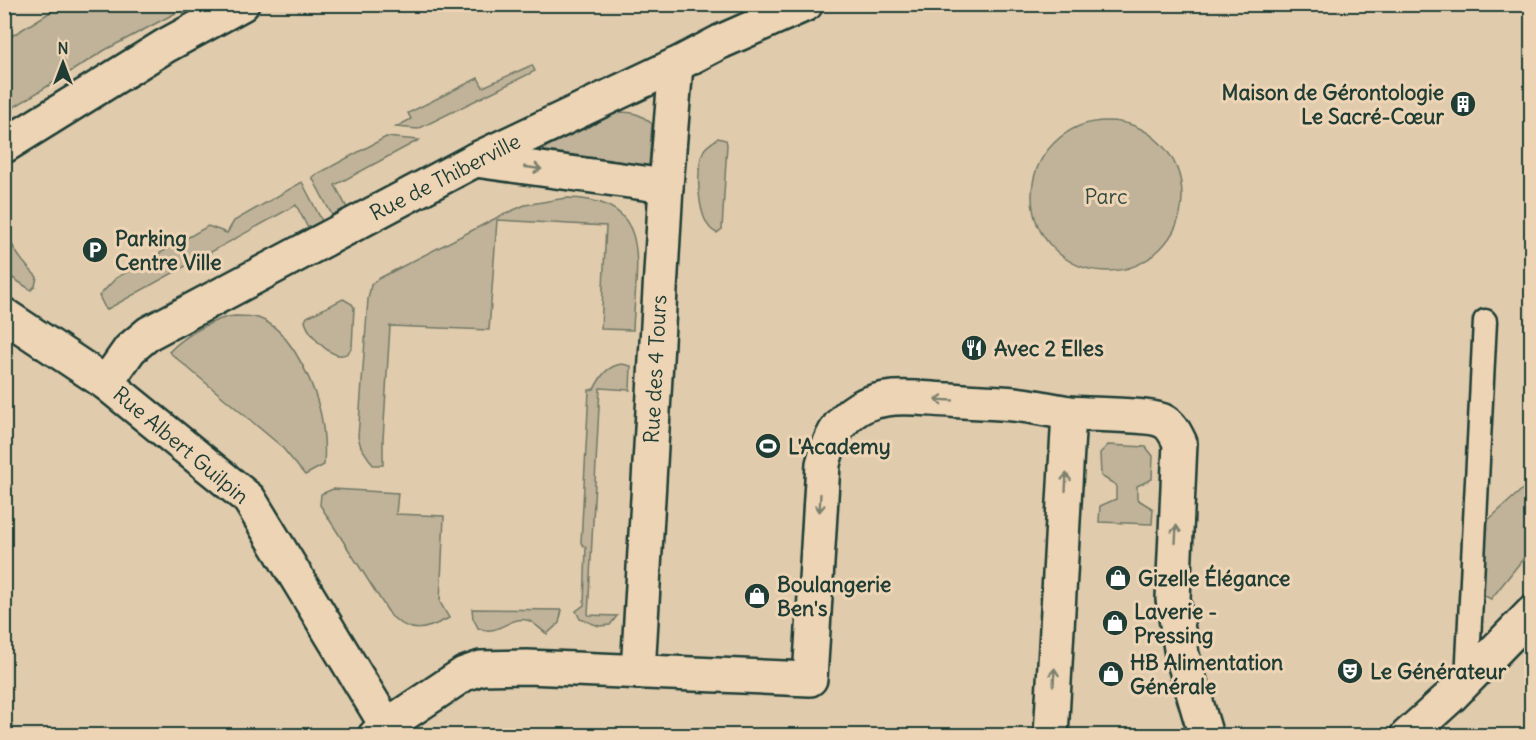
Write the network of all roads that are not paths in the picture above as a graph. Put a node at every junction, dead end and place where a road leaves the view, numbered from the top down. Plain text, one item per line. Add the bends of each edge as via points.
1 (242, 4) edge
2 (806, 4) edge
3 (676, 65) junction
4 (4, 146) edge
5 (475, 160) junction
6 (666, 186) junction
7 (4, 315) edge
8 (1485, 321) dead end
9 (106, 382) junction
10 (1069, 413) junction
11 (1532, 613) edge
12 (638, 672) junction
13 (1467, 680) junction
14 (384, 732) edge
15 (1052, 735) edge
16 (1206, 735) edge
17 (1407, 735) edge

1 - 4 street via 165,46
2 - 3 street, Rue de Thiberville
3 - 5 street, Rue de Thiberville
3 - 6 street, Rue des 4 Tours
5 -> 6 street
5 - 9 street, Rue de Thiberville via 149,333 130,349
6 - 12 street, Rue des 4 Tours
7 - 9 street, Rue Albert Guilpin
8 - 13 lane
9 - 14 street, Rue Albert Guilpin via 249,499
10 -> 12 street via 1015,404 902,398 860,407 833,433 823,464 810,679
15 -> 10 street
16 -> 10 street via 1182,655 1173,599 1180,443 1164,421
11 - 13 street
12 - 14 street via 481,668 464,674
13 - 17 street

